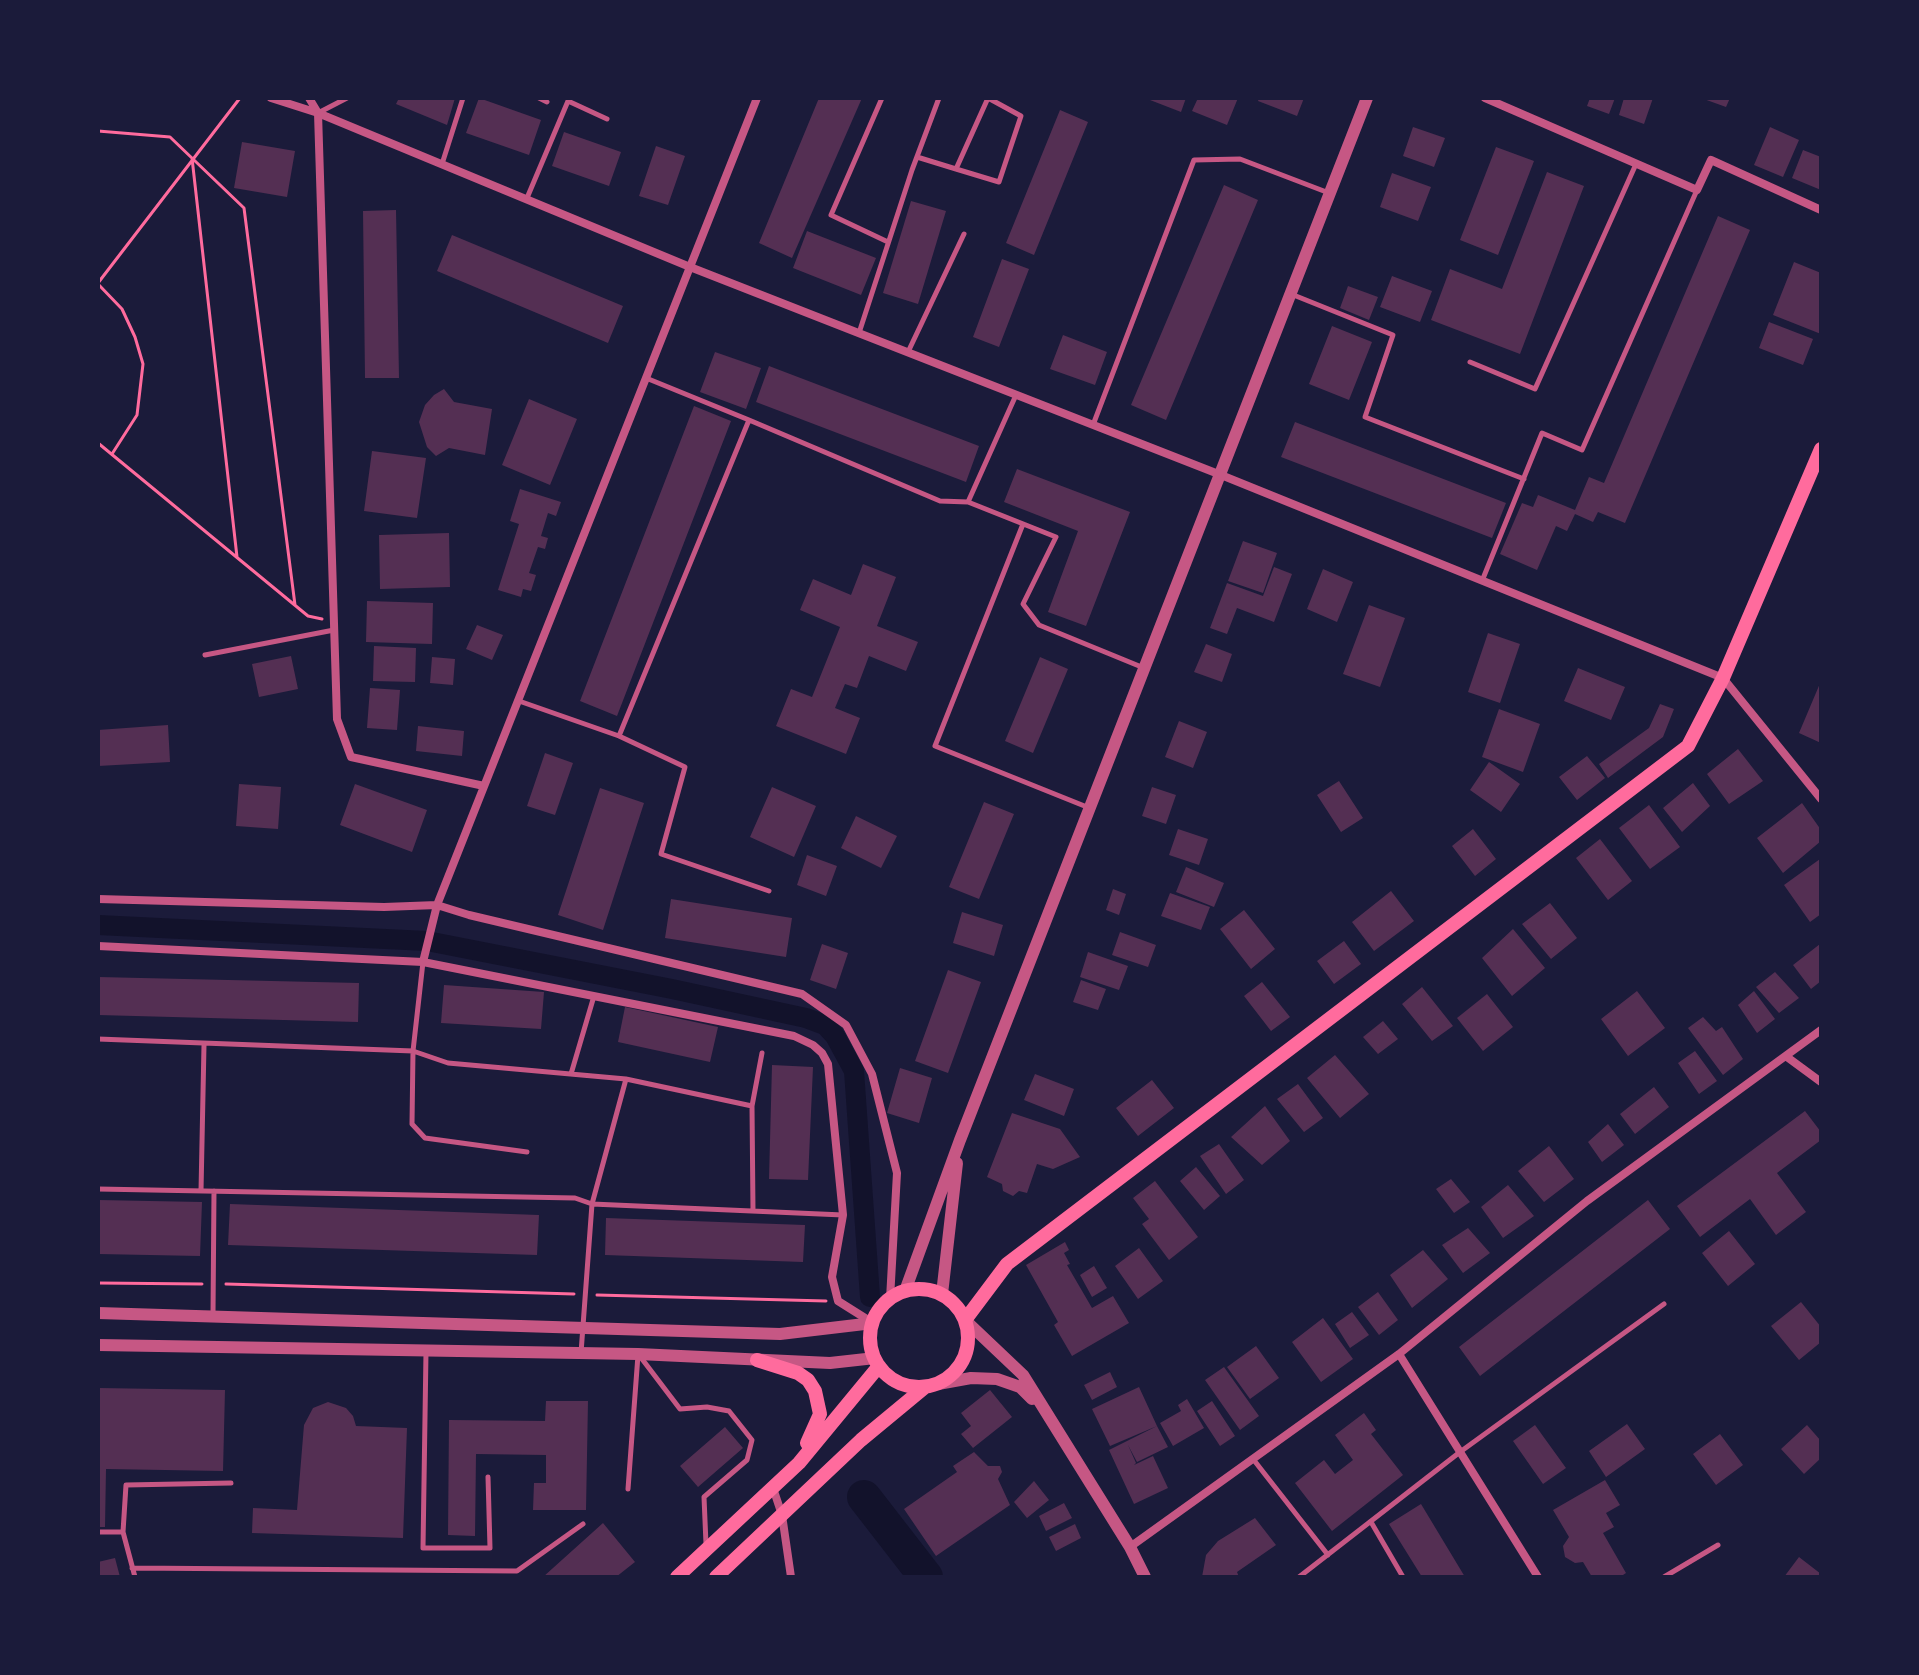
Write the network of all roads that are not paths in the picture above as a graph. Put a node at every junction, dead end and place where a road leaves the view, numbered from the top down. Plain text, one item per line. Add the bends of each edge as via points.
1 (271, 98) edge
2 (309, 98) edge
3 (347, 98) edge
4 (463, 98) edge
5 (539, 98) edge
6 (757, 98) edge
7 (882, 98) edge
8 (939, 98) edge
9 (1367, 98) edge
10 (1485, 98) edge
11 (547, 102) dead end
12 (318, 113) junction
13 (607, 119) dead end
14 (917, 157) junction
15 (442, 164) junction
16 (1636, 164) junction
17 (956, 169) junction
18 (1697, 190) junction
19 (1330, 193) junction
20 (526, 199) junction
21 (1821, 210) edge
22 (964, 234) dead end
23 (888, 242) junction
24 (690, 267) junction
25 (1291, 294) junction
26 (859, 334) junction
27 (908, 353) junction
28 (1470, 362) dead end
29 (646, 378) junction
30 (1016, 395) junction
31 (749, 420) junction
32 (1093, 425) junction
33 (1821, 449) edge
34 (1221, 475) junction
35 (1524, 479) junction
36 (968, 502) junction
37 (1023, 524) junction
38 (1482, 581) junction
39 (334, 626) junction
40 (205, 655) dead end
41 (1145, 669) junction
42 (1723, 678) junction
43 (518, 701) junction
44 (619, 736) junction
45 (484, 786) junction
46 (1821, 799) edge
47 (1090, 809) junction
48 (769, 891) dead end
49 (98, 899) edge
50 (437, 905) junction
51 (98, 946) edge
52 (423, 962) junction
53 (594, 996) junction
54 (1821, 1030) edge
55 (98, 1039) edge
56 (204, 1045) junction
57 (413, 1051) junction
58 (762, 1053) dead end
59 (1787, 1057) junction
60 (571, 1074) junction
61 (626, 1079) junction
62 (1821, 1082) edge
63 (752, 1106) junction
64 (960, 1140) junction
65 (527, 1152) dead end
66 (98, 1189) edge
67 (201, 1191) junction
68 (214, 1191) junction
69 (592, 1204) junction
70 (753, 1211) junction
71 (843, 1215) junction
72 (905, 1291) junction
73 (942, 1294) junction
74 (890, 1299) junction
75 (1664, 1304) dead end
76 (98, 1313) edge
77 (213, 1317) junction
78 (965, 1320) junction
79 (873, 1323) junction
80 (582, 1328) junction
81 (98, 1345) edge
82 (426, 1351) junction
83 (581, 1353) junction
84 (638, 1354) junction
85 (1399, 1354) junction
86 (757, 1360) junction
87 (877, 1362) junction
88 (932, 1385) junction
89 (1049, 1414) junction
90 (1460, 1452) junction
91 (1253, 1459) junction
92 (799, 1463) junction
93 (488, 1477) dead end
94 (231, 1483) dead end
95 (773, 1487) junction
96 (628, 1489) dead end
97 (782, 1515) junction
98 (1371, 1522) junction
99 (583, 1524) dead end
100 (98, 1532) edge
101 (123, 1532) junction
102 (1718, 1545) dead end
103 (1130, 1547) junction
104 (707, 1549) junction
105 (1328, 1555) junction
106 (132, 1568) junction
107 (328, 1569) junction
108 (135, 1577) edge
109 (328, 1577) edge
110 (677, 1577) edge
111 (716, 1577) edge
112 (791, 1577) edge
113 (1145, 1577) edge
114 (1299, 1577) edge
115 (1403, 1577) edge
116 (1538, 1577) edge
117 (1664, 1577) edge

1 - 12 street
2 - 12 street
3 - 12 lane
4 - 15 lane
5 - 11 lane
6 - 24 street
7 - 23 lane via 831,215
8 - 14 lane
9 - 19 street
10 - 16 street
12 - 15 street
12 - 39 street
13 - 20 lane via 568,101
14 - 17 lane
14 - 23 lane
15 - 20 street
16 - 18 street
16 - 28 lane via 1535,389
17 - 17 lane via 999,182 1021,116 988,98
18 - 21 street via 1711,160
18 - 35 lane via 1582,450 1542,433
19 - 25 street
19 - 32 lane via 1240,159 1194,160
20 - 24 street
22 - 27 lane
23 - 26 lane
24 - 26 street
24 - 29 street
25 - 34 street
25 - 35 lane via 1393,335 1365,417
26 - 27 street
27 - 30 street
29 - 31 lane
29 - 43 street
30 - 32 street
30 - 36 lane
31 - 36 lane via 940,501
31 - 44 lane
32 - 34 street
33 - 42 main road
34 - 38 street
34 - 41 street
35 - 38 lane
36 - 37 lane
37 - 41 lane via 1056,537 1023,604 1039,625
37 - 47 lane via 935,746
38 - 42 street
39 - 40 lane
39 - 45 street via 337,719 351,757
41 - 47 street
42 - 46 street
42 - 78 main road via 1688,746 1007,1264
43 - 44 lane
43 - 45 street
44 - 48 lane via 685,767 661,854
45 - 50 street
47 - 64 street
49 - 50 street
50 - 52 street
50 - 74 street via 802,994 846,1025 872,1074 897,1173
51 - 52 street
52 - 53 street
52 - 57 lane
53 - 60 lane
53 - 71 street via 794,1036 813,1045 828,1064
54 - 59 street
55 - 56 lane
56 - 57 lane
56 - 67 lane
57 - 60 lane via 448,1063
57 - 65 lane via 412,1124 425,1138
58 - 63 lane
59 - 62 street
59 - 85 street via 1587,1201
60 - 61 lane
61 - 63 lane
61 - 69 lane
63 - 70 lane
64 - 72 street
64 - 73 street
66 - 67 lane
67 - 68 lane
68 - 69 lane via 575,1198
68 - 77 lane
69 - 70 lane
69 - 80 lane
70 - 71 lane
71 - 79 street via 832,1277 838,1301
72 - 73 main road
72 - 74 main road
73 - 78 main road
74 - 79 main road
75 - 90 lane
76 - 77 street
77 - 80 street
78 - 88 main road via 967,1350 961,1364
78 - 89 street via 1023,1375
79 - 80 street via 780,1334
79 - 87 main road via 871,1347
80 - 83 lane
81 - 82 street
82 - 83 street
82 - 93 lane via 423,1548 490,1548
83 - 84 street
84 - 86 street
84 - 96 lane
84 - 104 lane via 680,1409 729,1411 752,1440 747,1460 704,1497
85 - 90 street
85 - 91 street
86 - 87 street
86 - 92 main road via 798,1373 815,1391 820,1414
87 - 88 main road via 899,1383
87 - 92 main road
88 - 89 street via 997,1379 1020,1387
88 - 97 main road via 861,1440
89 - 103 street
90 - 98 lane
90 - 116 street
91 - 103 street
91 - 105 lane
92 - 95 main road
94 - 101 lane via 126,1485
95 - 97 street
95 - 104 main road
97 - 111 main road
97 - 112 street
98 - 105 lane
98 - 115 lane
99 - 107 lane via 517,1571
100 - 101 lane
101 - 106 lane
102 - 117 lane
103 - 113 street
104 - 110 main road
105 - 114 lane
106 - 107 lane
106 - 108 lane
107 - 109 lane

